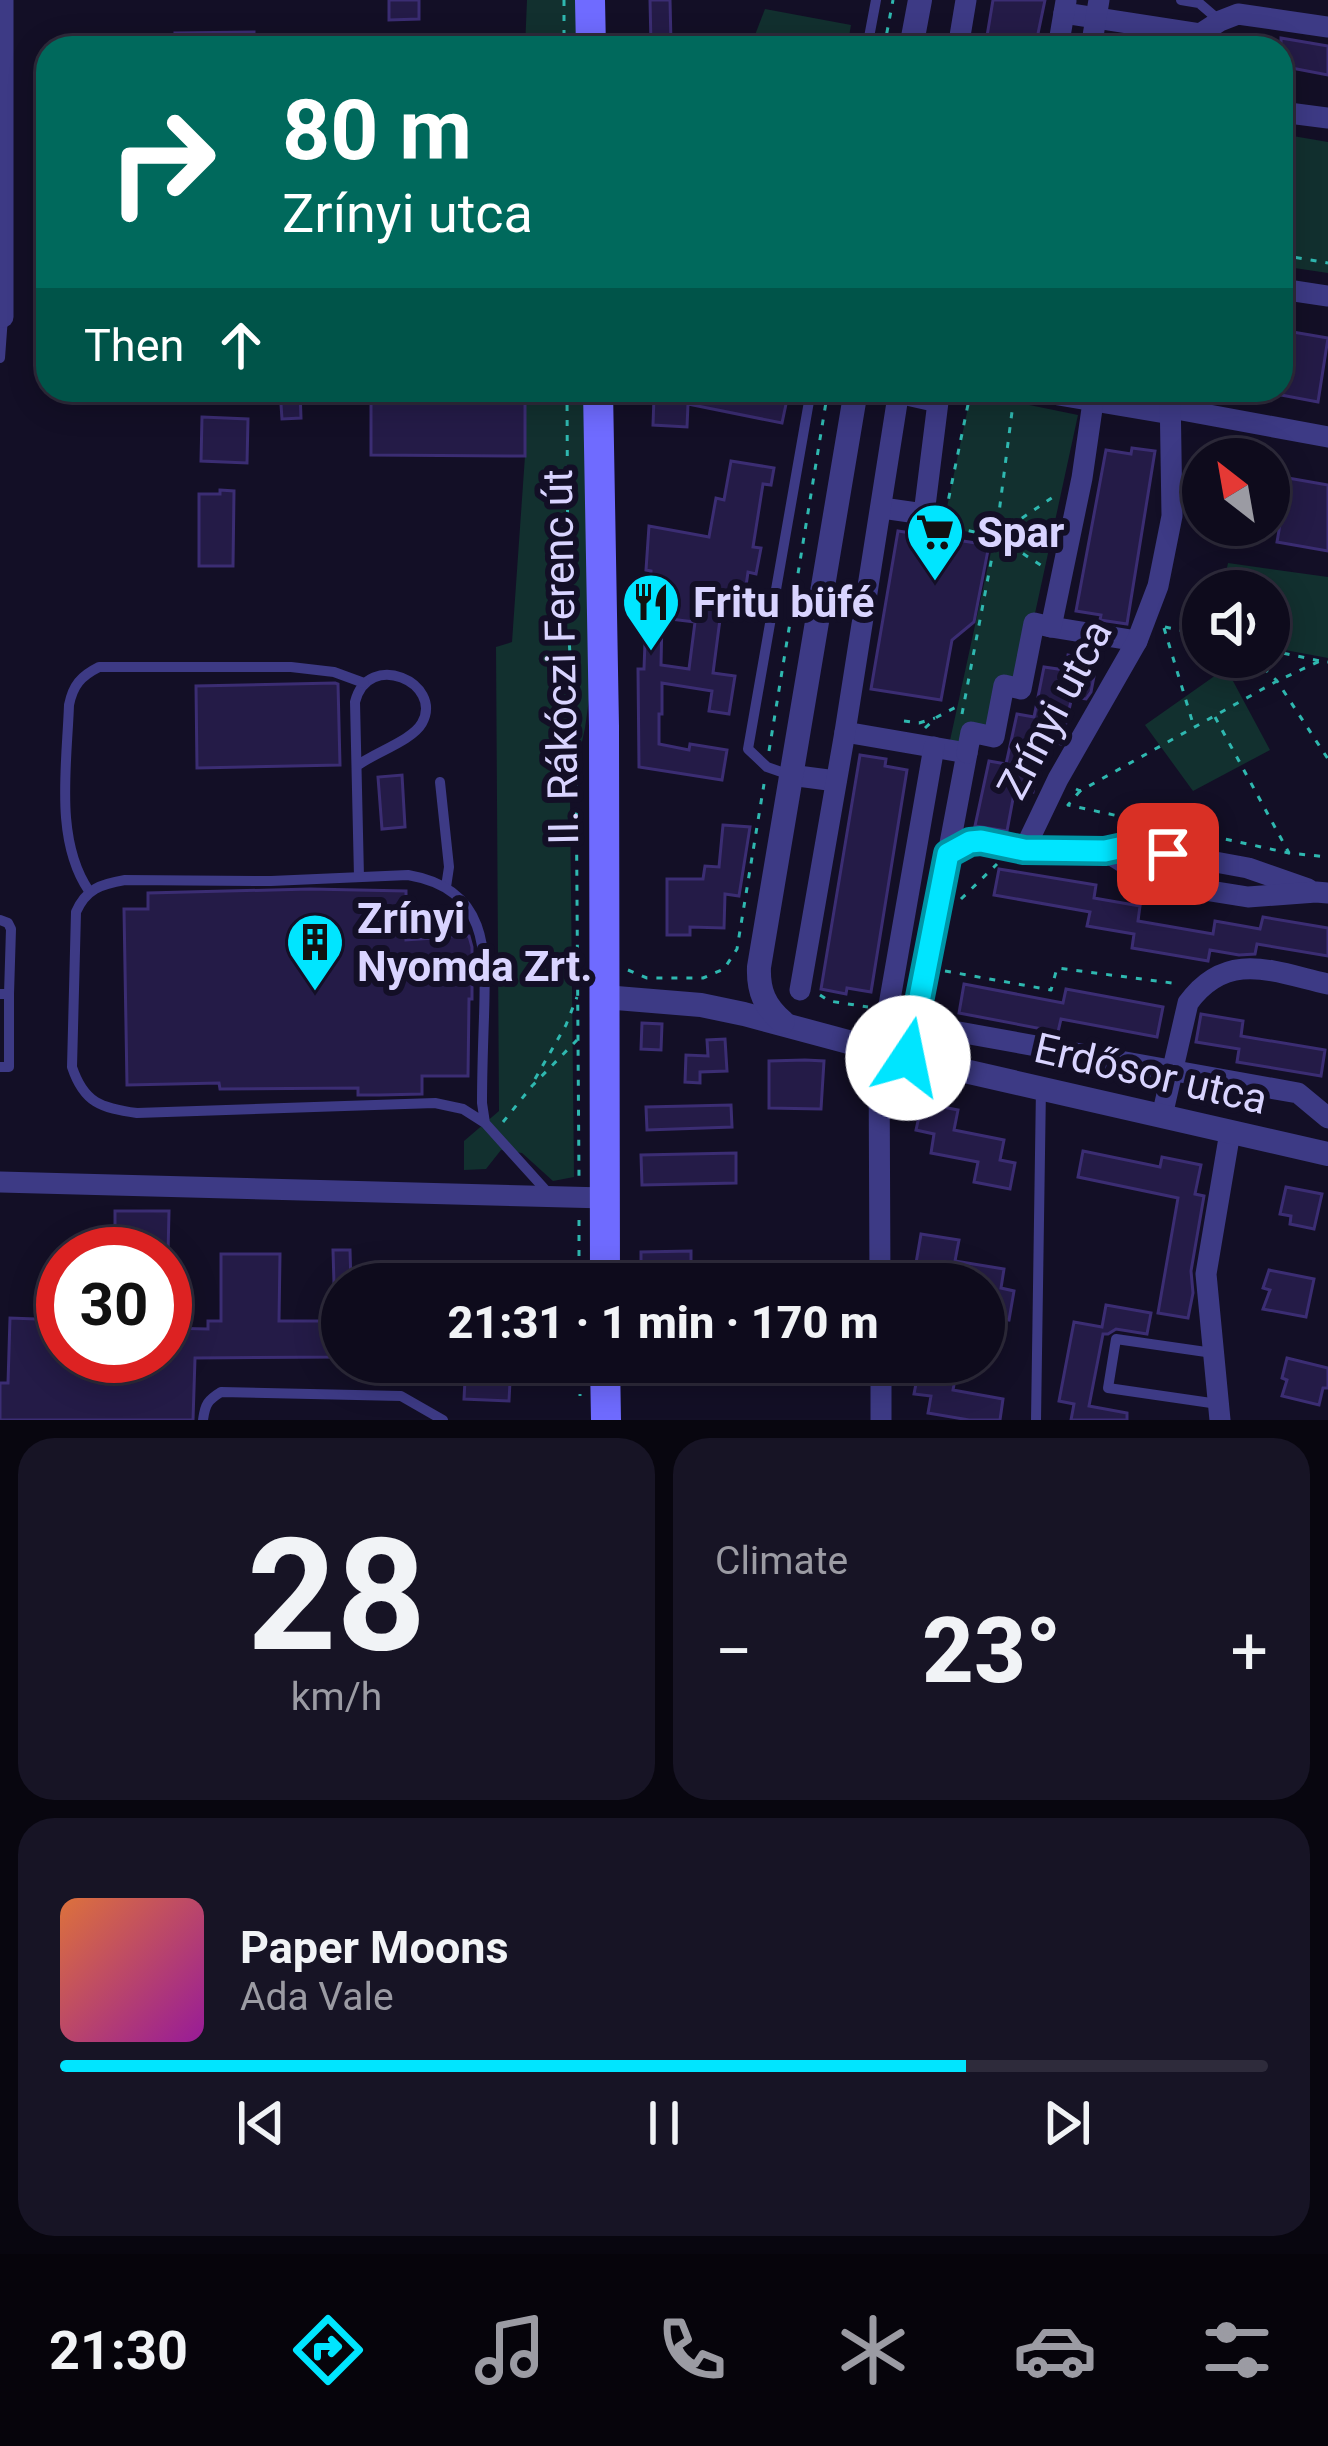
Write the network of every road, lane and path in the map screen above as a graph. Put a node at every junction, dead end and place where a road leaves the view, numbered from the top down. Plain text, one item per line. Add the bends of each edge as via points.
1 (3, 0) edge
2 (564, 0) edge
3 (590, 0) edge
4 (875, 0) edge
5 (892, 0) edge
6 (920, 0) edge
7 (966, 0) edge
8 (1181, 0) edge
9 (1065, 7) edge
10 (1098, 9) edge
11 (1220, 21) junction
12 (1328, 27) edge
13 (564, 36) edge
14 (591, 36) edge
15 (869, 36) edge
16 (886, 36) edge
17 (913, 36) edge
18 (960, 36) edge
19 (1293, 114) edge
20 (1328, 118) edge
21 (1293, 257) edge
22 (1328, 263) edge
23 (1293, 291) edge
24 (1328, 296) edge
25 (3, 317) joint
26 (0, 358) edge
27 (567, 402) edge
28 (598, 402) edge
29 (809, 402) edge
30 (826, 402) edge
31 (854, 402) edge
32 (898, 402) edge
33 (938, 402) edge
34 (969, 402) edge
35 (1013, 402) edge
36 (1091, 402) edge
37 (1170, 404) edge
38 (1328, 437) edge
39 (1082, 478) junction
40 (882, 508) junction
41 (996, 536) junction
42 (1061, 579) junction
43 (1052, 627) junction
44 (1182, 631) edge
45 (1137, 641) junction
46 (1290, 655) edge
47 (1320, 661) junction
48 (1328, 662) edge
49 (1274, 678) edge
50 (1277, 681) junction
51 (364, 682) junction
52 (964, 703) junction
53 (1215, 716) junction
54 (937, 717) junction
55 (889, 720) dead end
56 (1194, 727) junction
57 (845, 732) junction
58 (908, 743) junction
59 (952, 750) junction
60 (1328, 759) edge
61 (357, 766) junction
62 (779, 771) junction
63 (1058, 779) junction
64 (440, 782) dead end
65 (836, 782) junction
66 (1080, 791) junction
67 (1019, 849) junction
68 (1289, 853) junction
69 (948, 854) junction
70 (1328, 857) edge
71 (359, 877) junction
72 (446, 887) junction
73 (89, 891) junction
74 (1322, 892) edge
75 (938, 899) junction
76 (0, 920) edge
77 (762, 957) junction
78 (925, 968) junction
79 (1328, 984) edge
80 (596, 986) junction
81 (1202, 987) junction
82 (800, 990) joint
83 (5, 994) edge
84 (701, 1005) junction
85 (785, 1023) junction
86 (914, 1024) junction
87 (884, 1030) junction
88 (579, 1038) junction
89 (908, 1058) junction
90 (0, 1067) edge
91 (1173, 1070) junction
92 (532, 1086) junction
93 (1041, 1087) junction
94 (1162, 1117) junction
95 (1328, 1118) edge
96 (490, 1128) junction
97 (1230, 1132) junction
98 (1328, 1154) edge
99 (0, 1183) edge
100 (552, 1198) junction
101 (592, 1198) junction
102 (582, 1263) edge
103 (602, 1263) edge
104 (880, 1263) edge
105 (1213, 1353) junction
106 (605, 1383) edge
107 (881, 1383) edge
108 (1219, 1412) edge
109 (203, 1420) edge
110 (442, 1420) edge
111 (606, 1420) edge
112 (881, 1420) edge
113 (1036, 1420) edge

1 - 25 street
2 - 13 path
3 - 14 main road
4 - 15 lane
5 - 16 path
6 - 17 street
7 - 18 street
8 - 11 lane
9 - 10 street
10 - 11 street via 1200,34
11 - 12 street via 1238,14
19 - 20 street
21 - 22 path
23 - 24 street
25 - 26 lane
27 - 80 path via 568,622
28 - 80 main road, II. Rákóczi Ferenc út
29 - 62 lane via 748,748
30 - 62 path
31 - 62 street
32 - 40 street
33 - 40 street via 924,514
34 - 41 path via 943,526
35 - 41 path
36 - 39 street
37 - 38 street
37 - 45 street, Zrínyi utca via 1172,516
39 - 41 path
39 - 42 street
40 - 57 street
41 - 42 path
41 - 52 path
42 - 43 street
43 - 45 street
43 - 59 street via 1034,623 1021,689 1004,685 994,737 971,732
44 - 56 path via 1163,627
45 - 63 street, Zrínyi utca
46 - 47 path
47 - 48 path
47 - 50 path
49 - 50 path
50 - 53 path
50 - 60 path
51 - 61 lane via 355,702
51 - 61 lane via 402,676 426,708 414,732
51 - 73 lane via 291,667 99,667 83,676 69,706 66,809 76,871
52 - 54 path
52 - 59 path
53 - 56 path
53 - 68 path
54 - 55 path
54 - 58 path
56 - 66 path
57 - 58 street
57 - 65 street
58 - 59 street
59 - 69 street
59 - 87 street
61 - 71 lane
62 - 65 street
62 - 77 street
62 - 80 path via 737,949 724,969 703,978 647,978 627,969
63 - 66 path
63 - 67 street, Zrínyi utca
64 - 72 lane
65 - 82 street
66 - 68 path via 1068,805
67 - 69 street, Zrínyi utca via 970,842
67 - 74 street via 1105,851 1154,882 1248,897
67 - 75 path via 956,903
68 - 70 path
69 - 75 street
71 - 72 lane via 408,874
71 - 73 lane via 125,880
72 - 96 lane via 473,919 486,954 482,1103
73 - 96 lane via 76,912 71,1067 98,1104 137,1113 435,1103 464,1109
75 - 78 street
76 - 83 lane via 11,929
77 - 84 street via 734,997
77 - 85 street via 761,992
78 - 81 path via 1051,990 1058,968
78 - 86 street
79 - 81 street via 1240,967
80 - 84 street, Erdősor utca
80 - 88 path
80 - 92 path
80 - 101 main road, II. Rákóczi Ferenc út
81 - 91 street via 1188,1003
82 - 87 path
83 - 90 lane via 9,1066
84 - 85 street, Erdősor utca
85 - 87 street, Erdősor utca
86 - 89 street
86 - 91 street
87 - 89 street, Erdősor utca
87 - 104 street
88 - 92 path
88 - 101 path
89 - 93 street, Erdősor utca
91 - 94 street
91 - 95 street via 1298,1093
92 - 96 path
93 - 94 street, Erdősor utca
93 - 113 lane
94 - 97 street, Erdősor utca
96 - 100 lane
97 - 98 street, Erdősor utca
97 - 105 street via 1206,1274
99 - 100 street
100 - 101 street
101 - 102 path
101 - 103 main road, II. Rákóczi Ferenc út
105 - 108 street
105 - 108 lane via 1115,1340 1108,1388
106 - 111 main road
107 - 112 street
109 - 110 lane via 221,1391 401,1396

